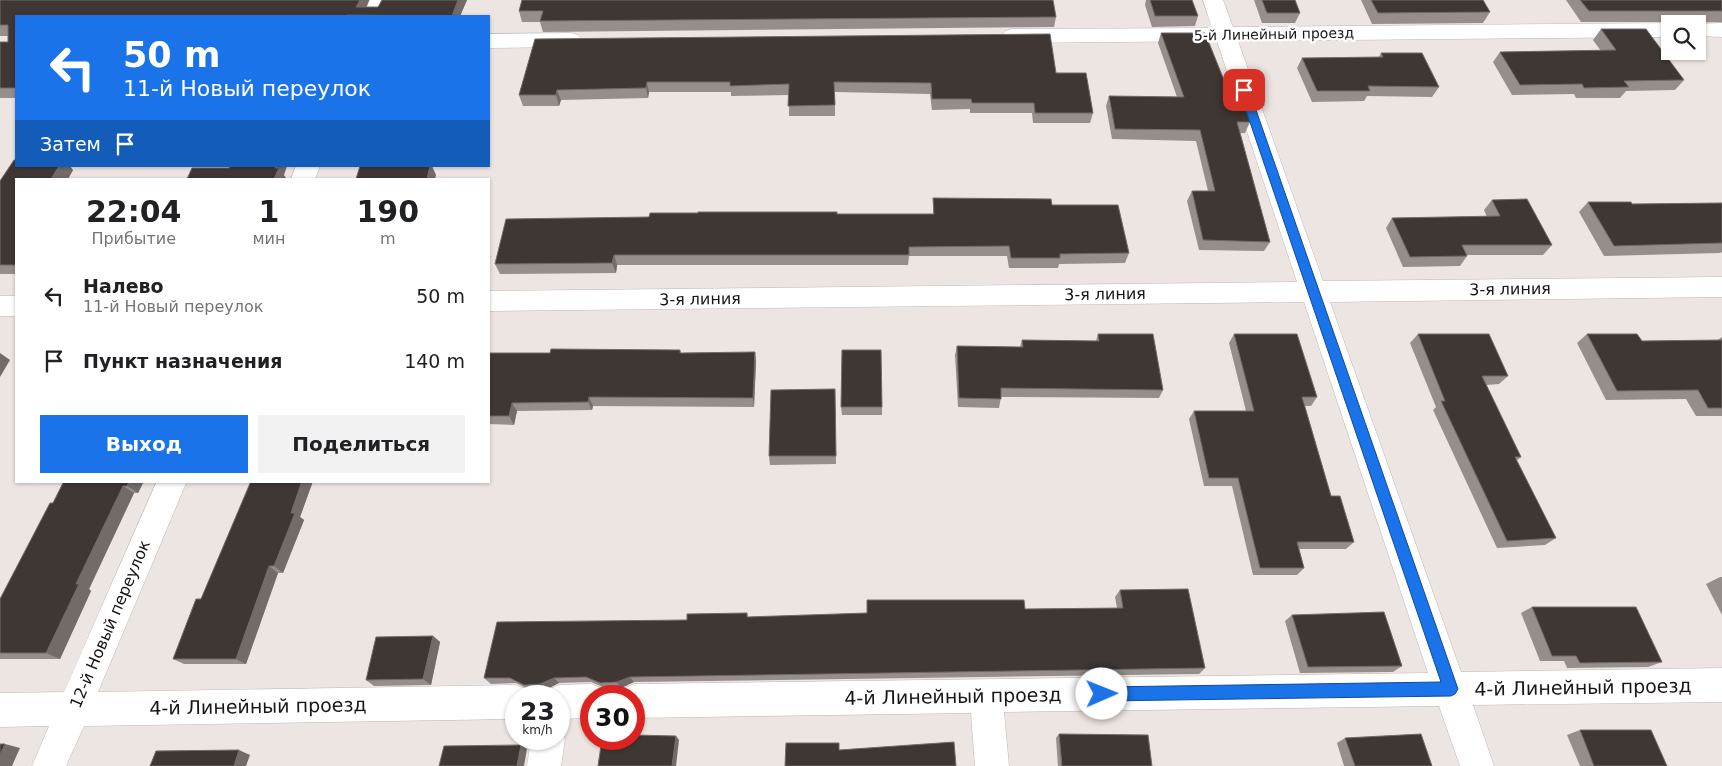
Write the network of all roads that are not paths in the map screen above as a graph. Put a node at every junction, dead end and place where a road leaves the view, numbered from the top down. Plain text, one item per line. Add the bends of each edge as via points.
1 (380, 0) edge
2 (1213, 0) edge
3 (373, 15) edge
4 (1661, 30) edge
5 (1706, 30) edge
6 (1722, 30) edge
7 (1225, 34) junction
8 (996, 36) edge
9 (588, 40) edge
10 (490, 41) edge
11 (1722, 287) edge
12 (1314, 292) junction
13 (490, 302) edge
14 (0, 306) edge
15 (15, 306) edge
16 (171, 483) edge
17 (1722, 685) edge
18 (1451, 689) junction
19 (986, 696) junction
20 (645, 701) edge
21 (505, 702) edge
22 (73, 709) junction
23 (0, 710) edge
24 (546, 750) edge
25 (49, 766) edge
26 (544, 766) edge
27 (992, 766) edge
28 (1477, 766) edge

1 - 3 street
2 - 7 street
4 - 7 street, 5-й Линейный проезд
5 - 6 street
7 - 8 street, 5-й Линейный проезд
7 - 12 street
9 - 10 street
11 - 12 street, 3-я линия
12 - 13 street, 3-я линия
12 - 18 street
14 - 15 street
16 - 22 street, 12-й Новый переулок
17 - 18 street, 4-й Линейный проезд
18 - 19 street, 4-й Линейный проезд
18 - 28 street
19 - 20 street, 4-й Линейный проезд
19 - 27 street
21 - 22 street, 4-й Линейный проезд
22 - 23 street, 4-й Линейный проезд
22 - 25 street, 12-й Новый переулок
24 - 26 street

